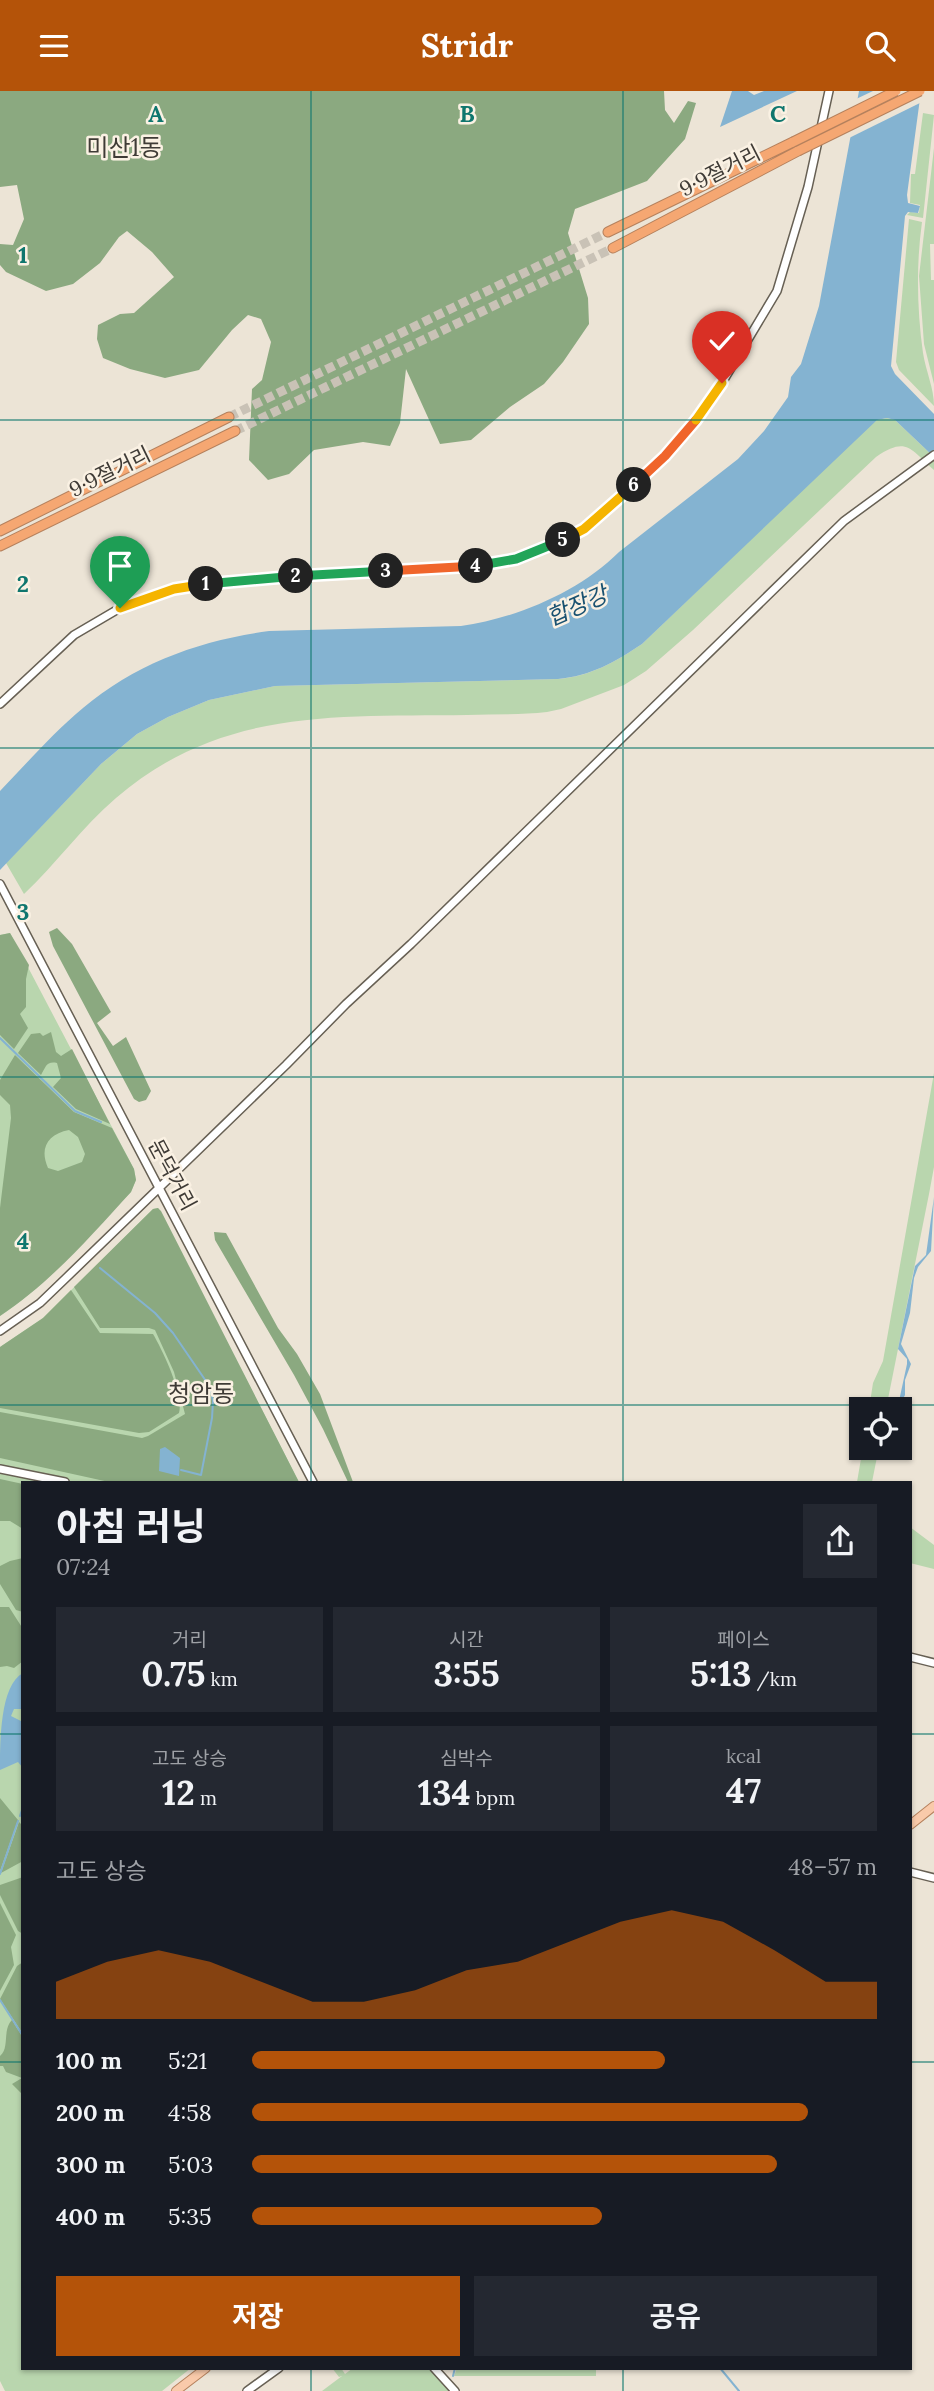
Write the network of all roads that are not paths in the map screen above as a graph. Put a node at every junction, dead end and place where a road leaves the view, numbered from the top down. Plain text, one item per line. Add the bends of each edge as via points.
1 (829, 91) edge
2 (896, 91) edge
3 (920, 91) edge
4 (796, 147) junction
5 (608, 232) tunnel mouth
6 (614, 248) tunnel mouth
7 (229, 417) tunnel mouth
8 (235, 431) tunnel mouth
9 (934, 455) edge
10 (0, 531) edge
11 (0, 546) edge
12 (0, 704) edge
13 (0, 884) edge
14 (159, 1187) junction
15 (0, 1331) edge
16 (0, 1469) edge
17 (60, 1481) edge
18 (312, 1481) edge
19 (912, 1658) edge
20 (934, 1663) edge
21 (934, 1806) edge
22 (912, 1823) edge
23 (912, 1872) edge
24 (934, 1878) edge
25 (203, 2370) edge
26 (276, 2370) edge
27 (436, 2370) edge
28 (176, 2391) edge
29 (247, 2391) edge
30 (455, 2391) edge

1 - 12 street via 808,187 777,291 688,431 584,529 558,543 497,563 279,577 174,589 120,608 75,635
2 - 4 highway, 9·9절거리, bridge
3 - 4 highway, 9·9절거리, bridge
4 - 5 highway, 9·9절거리
4 - 6 highway, 9·9절거리
7 - 10 highway, 9·9절거리
8 - 11 highway, 9·9절거리
9 - 14 street via 845,521
13 - 14 street, 문덕거리
14 - 15 street via 40,1303
14 - 18 street, 문덕거리
16 - 17 street
19 - 20 street
21 - 22 main road
23 - 24 street
25 - 28 main road
26 - 29 street
27 - 30 street

